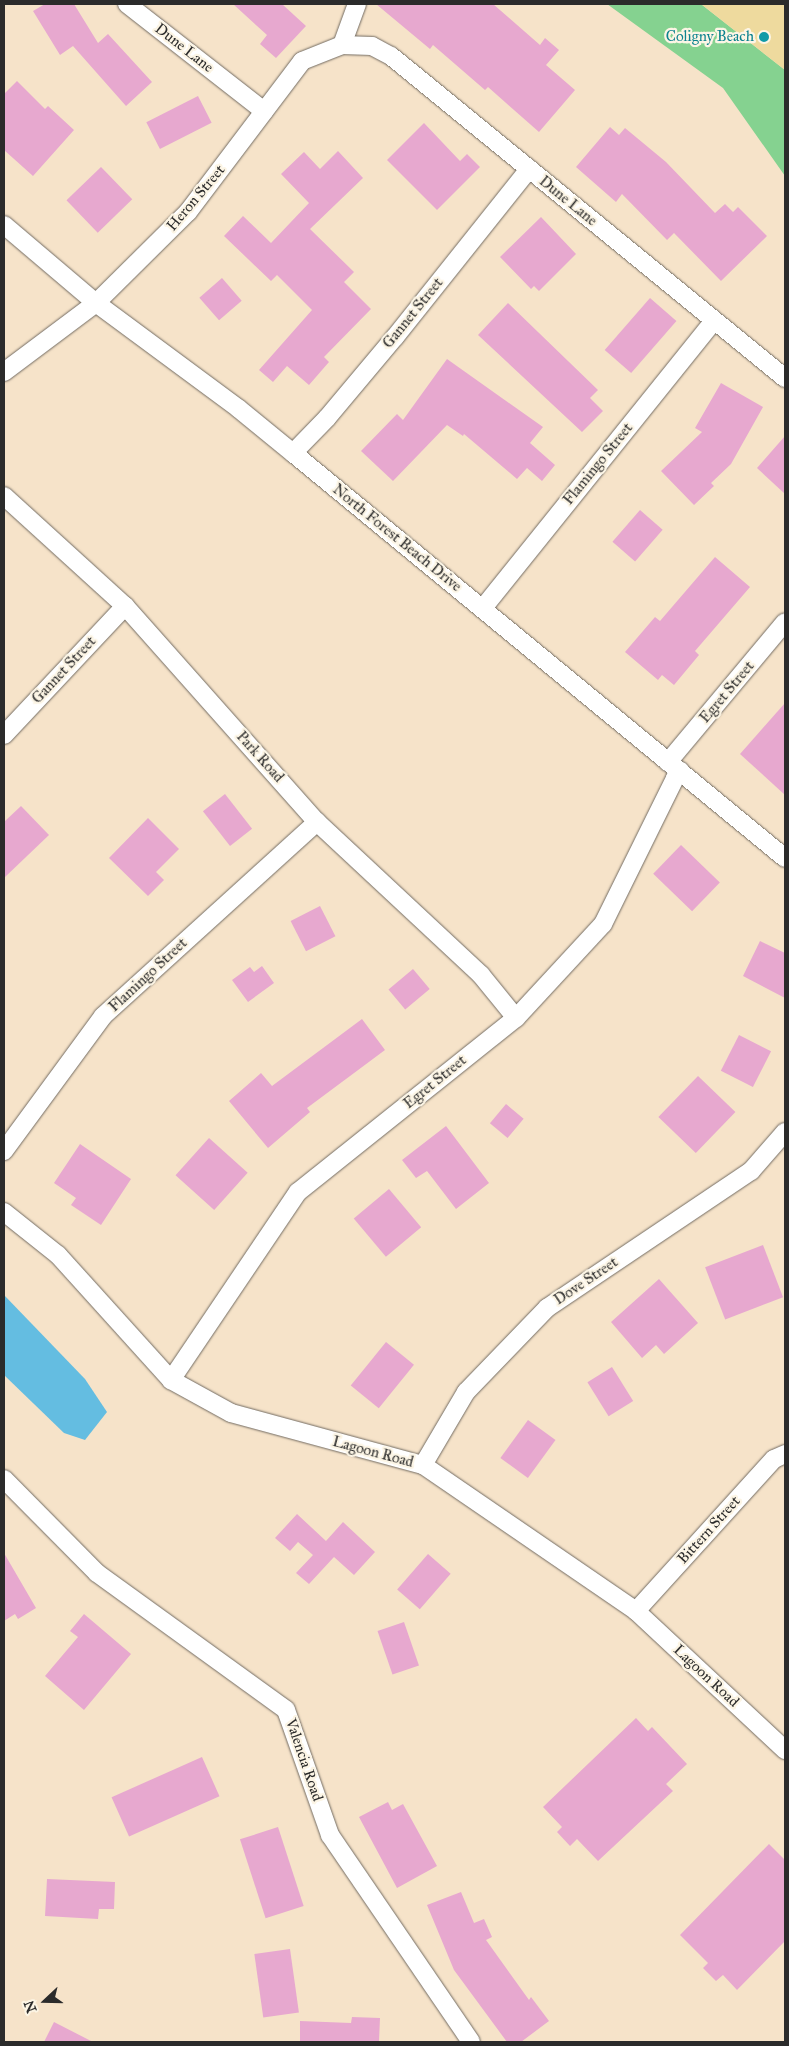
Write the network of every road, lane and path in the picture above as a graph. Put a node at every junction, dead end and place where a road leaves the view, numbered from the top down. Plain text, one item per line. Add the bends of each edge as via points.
1 (127, 4) edge
2 (357, 4) edge
3 (342, 45) junction
4 (264, 111) junction
5 (529, 169) junction
6 (4, 225) edge
7 (96, 303) junction
8 (714, 321) junction
9 (4, 372) edge
10 (785, 378) edge
11 (293, 453) junction
12 (4, 496) edge
13 (125, 606) junction
14 (483, 608) junction
15 (785, 622) edge
16 (4, 735) edge
17 (674, 767) junction
18 (317, 822) junction
19 (785, 858) edge
20 (516, 1018) junction
21 (785, 1132) edge
22 (4, 1151) edge
23 (4, 1212) edge
24 (171, 1380) junction
25 (785, 1454) edge
26 (422, 1465) junction
27 (4, 1479) edge
28 (636, 1611) junction
29 (785, 1750) edge
30 (471, 2042) edge

1 - 4 street, Dune Lane
2 - 3 street
3 - 4 street, Heron Street via 302,61
3 - 5 street, Dune Lane via 372,46 391,56
4 - 7 street, Heron Street via 188,212
5 - 8 street, Dune Lane
5 - 11 street, Gannet Street via 382,352
6 - 7 street, North Forest Beach Drive
7 - 9 street, Heron Street
7 - 11 street, North Forest Beach Drive
8 - 10 street, Dune Lane
8 - 14 street, Flamingo Street
11 - 14 street, North Forest Beach Drive
12 - 13 street, Park Road
13 - 16 street, Gannet Street
13 - 18 street, Park Road
14 - 17 street, North Forest Beach Drive
15 - 17 street, Egret Street
17 - 19 street, North Forest Beach Drive
17 - 20 street, Egret Street via 675,778 603,924
18 - 20 street, Park Road via 481,975
18 - 22 street, Flamingo Street via 103,1016
20 - 24 street, Egret Street via 298,1192
21 - 26 street, Dove Street via 752,1170 547,1308 466,1392
23 - 24 street, Lagoon Road via 58,1255
24 - 26 street, Lagoon Road via 231,1413
25 - 28 street, Bittern Street via 774,1459
26 - 28 street, Lagoon Road
27 - 30 street, Valencia Road via 97,1573 286,1710 330,1835
28 - 29 street, Lagoon Road

